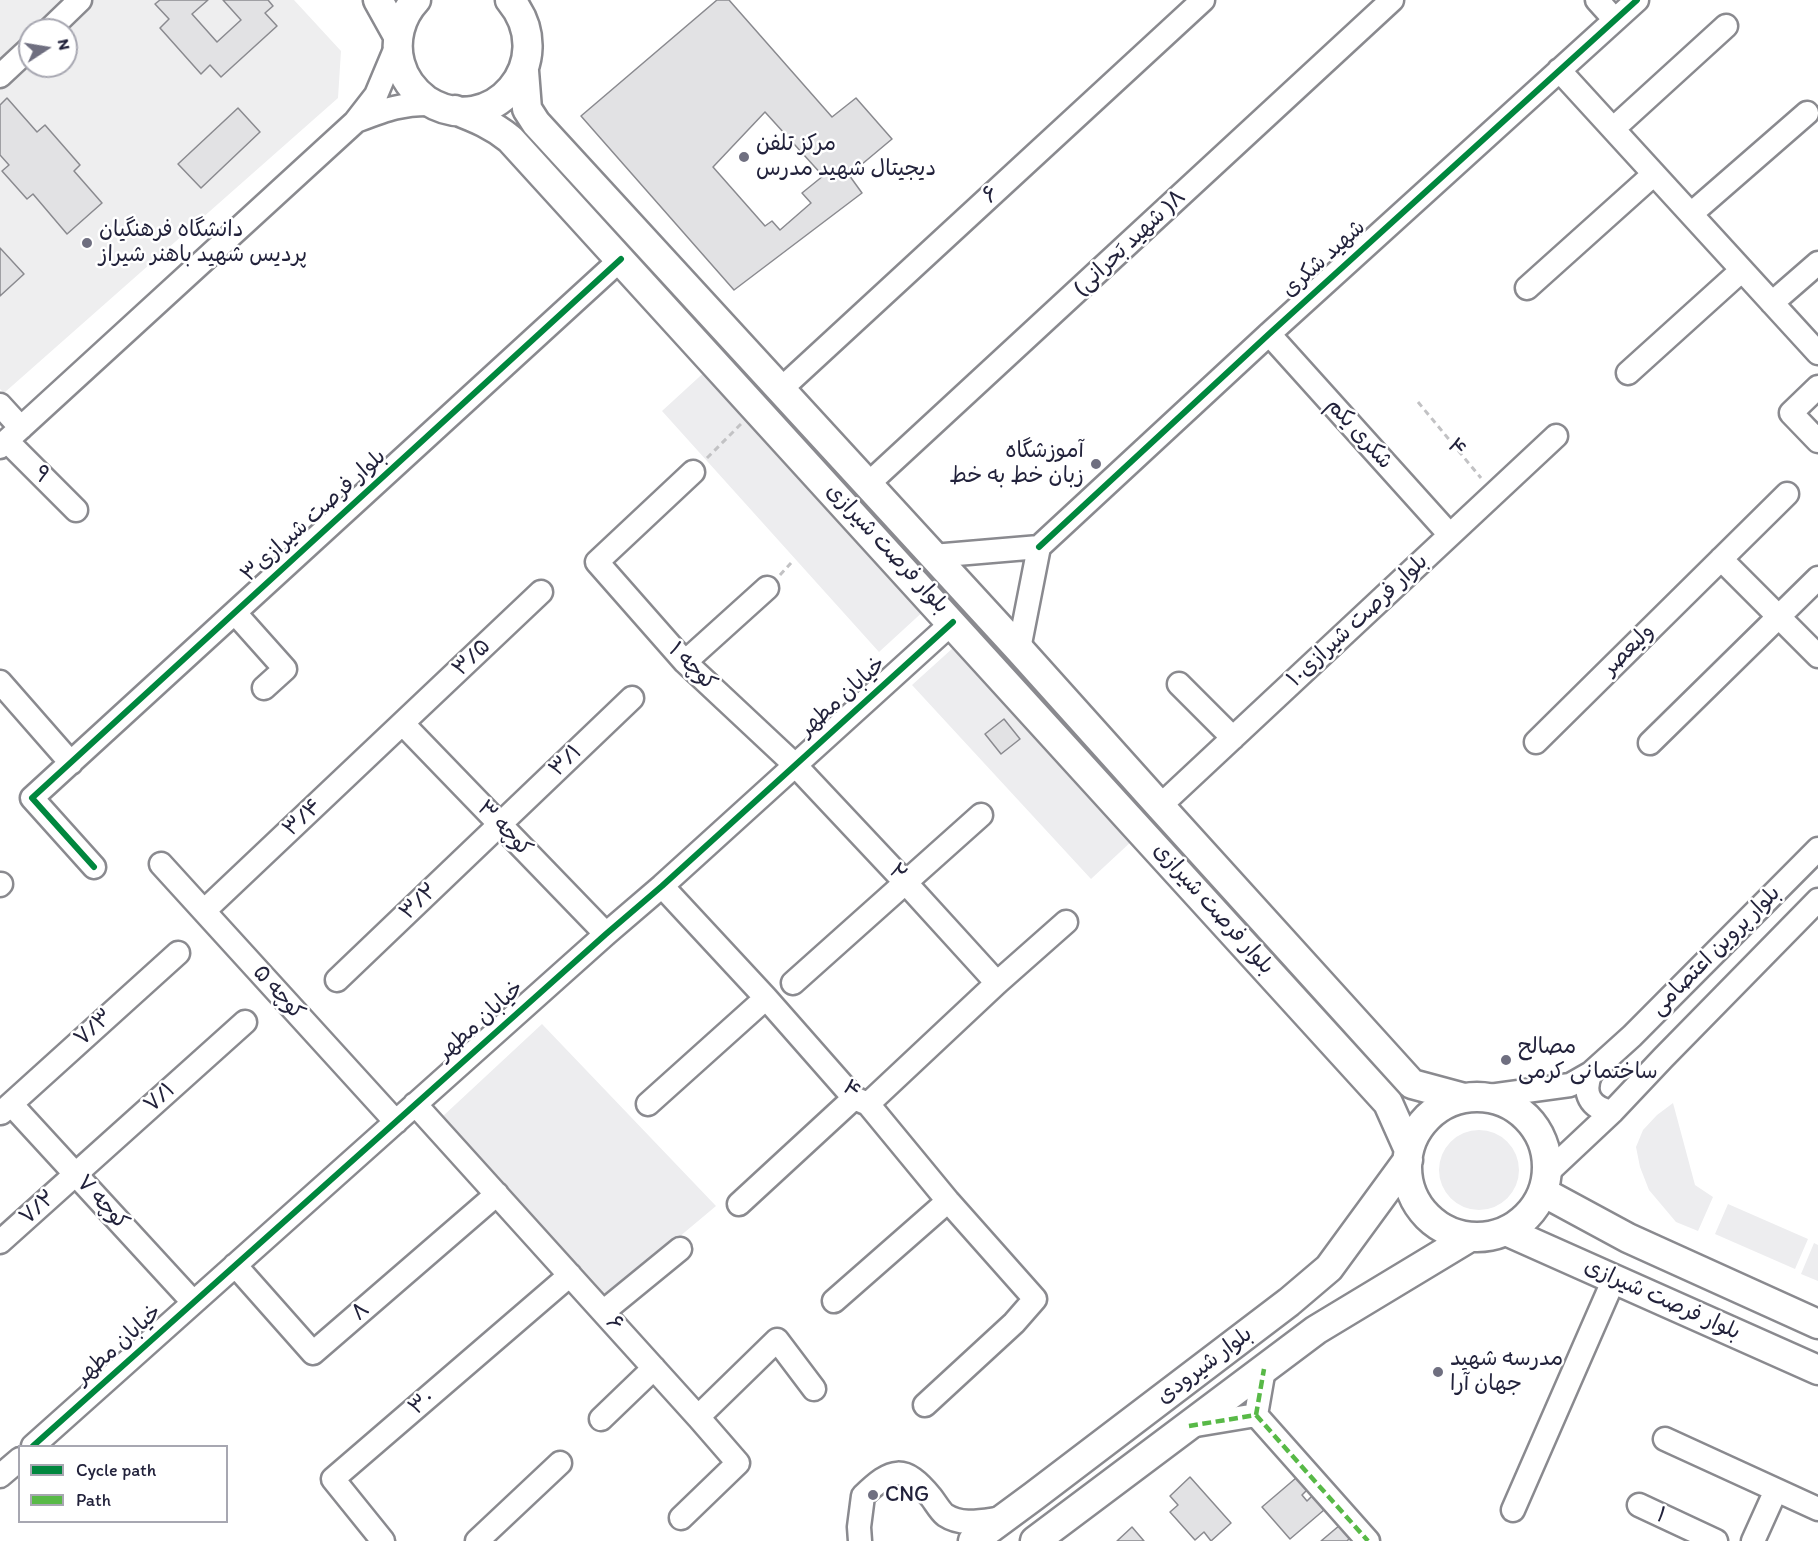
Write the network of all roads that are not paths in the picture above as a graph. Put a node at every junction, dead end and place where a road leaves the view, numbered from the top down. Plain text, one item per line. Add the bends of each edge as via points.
1 (80, 0) edge
2 (378, 0) edge
3 (416, 0) edge
4 (1203, 0) edge
5 (1392, 0) edge
6 (1597, 0) edge
7 (1637, 0) edge
8 (521, 6) edge
9 (61, 18) edge
10 (1615, 20) junction
11 (1726, 26) dead end
12 (398, 40) junction
13 (18, 59) edge
14 (1560, 70) junction
15 (524, 71) junction
16 (0, 76) edge
17 (444, 107) junction
18 (1807, 113) dead end
19 (355, 122) junction
20 (1612, 129) junction
21 (1654, 174) junction
22 (1691, 214) junction
23 (621, 259) junction
24 (1818, 263) edge
25 (1742, 270) junction
26 (1527, 288) dead end
27 (1772, 303) junction
28 (1269, 334) junction
29 (1818, 353) edge
30 (1628, 373) dead end
31 (1818, 387) edge
32 (780, 390) junction
33 (0, 405) edge
34 (1556, 436) dead end
35 (9, 439) edge
36 (1818, 441) edge
37 (693, 471) road end
38 (867, 485) junction
39 (1787, 494) dead end
40 (76, 510) dead end
41 (1450, 535) junction
42 (1039, 548) junction
43 (933, 556) junction
44 (1721, 559) junction
45 (1818, 578) edge
46 (767, 588) dead end
47 (541, 592) dead end
48 (235, 613) junction
49 (1779, 617) junction
50 (953, 622) junction
51 (1019, 649) junction
52 (1818, 656) edge
53 (685, 662) junction
54 (0, 682) edge
55 (1179, 684) dead end
56 (264, 688) dead end
57 (632, 698) dead end
58 (403, 724) junction
59 (1233, 738) junction
60 (1536, 742) dead end
61 (1650, 743) dead end
62 (71, 763) junction
63 (795, 765) junction
64 (1160, 806) junction
65 (981, 815) dead end
66 (500, 824) junction
67 (1818, 849) edge
68 (161, 864) dead end
69 (94, 867) dead end
70 (905, 882) junction
71 (662, 886) junction
72 (1818, 900) edge
73 (204, 912) junction
74 (1066, 922) dead end
75 (606, 934) junction
76 (178, 953) dead end
77 (338, 980) dead end
78 (793, 983) dead end
79 (997, 983) junction
80 (766, 998) junction
81 (245, 1022) dead end
82 (1591, 1072) junction
83 (1473, 1097) junction
84 (861, 1101) junction
85 (416, 1104) junction
86 (648, 1104) dead end
87 (5, 1109) edge
88 (1612, 1112) junction
89 (396, 1122) junction
90 (1408, 1155) junction
91 (76, 1174) junction
92 (1544, 1183) junction
93 (497, 1194) junction
94 (948, 1201) junction
95 (739, 1204) dead end
96 (1598, 1222) junction
97 (1506, 1231) junction
98 (1470, 1237) junction
99 (0, 1242) edge
100 (680, 1249) dead end
101 (1582, 1264) junction
102 (235, 1265) junction
103 (570, 1275) junction
104 (1614, 1279) junction
105 (834, 1301) dead end
106 (193, 1302) junction
107 (603, 1312) junction
108 (1818, 1324) edge
109 (654, 1368) junction
110 (1264, 1369) junction
111 (1818, 1370) edge
112 (814, 1389) dead end
113 (926, 1405) dead end
114 (1256, 1415) junction
115 (698, 1417) junction
116 (601, 1419) dead end
117 (1189, 1426) junction
118 (1665, 1439) dead end
119 (34, 1445) edge
120 (18, 1461) edge
121 (560, 1463) dead end
122 (0, 1476) edge
123 (1776, 1490) junction
124 (1639, 1505) dead end
125 (1818, 1509) edge
126 (1513, 1510) dead end
127 (681, 1518) dead end
128 (1005, 1518) junction
129 (383, 1541) edge
130 (477, 1541) edge
131 (860, 1541) edge
132 (973, 1541) edge
133 (1035, 1541) edge
134 (1368, 1541) edge
135 (1716, 1541) edge
136 (1753, 1541) edge

1 - 9 street
2 - 12 main road
3 - 12 main road via 402,21
4 - 32 street, ۶
5 - 38 street, (شهید بَحرانی )۸
6 - 10 street
7 - 10 street, شهید شکری
8 - 15 main road via 529,45
10 - 14 street, شهید شکری
11 - 20 street
12 - 17 main road, بلوار فرصت شیرازی via 398,57 407,80 414,89
12 - 19 street via 376,95
13 - 16 street
14 - 20 street
14 - 28 street, شهید شکری
15 - 17 main road via 501,99 482,108 470,111
15 - 32 main road, بلوار فرصت شیرازی via 528,109 536,123
17 - 19 street via 413,103
17 - 23 main road, بلوار فرصت شیرازی via 481,120 510,139
18 - 22 street
19 - 35 street
20 - 21 street
21 - 22 street
21 - 26 street
22 - 25 street
23 - 48 street, ۳بلوار فرصت شیرازی
23 - 50 main road, بلوار فرصت شیرازی
24 - 27 street
25 - 27 street
25 - 30 street
27 - 29 street
28 - 41 street, شکری یکم
28 - 42 street, شهید شکری
31 - 36 street via 1791,413
32 - 38 main road, بلوار فرصت شیرازی
33 - 35 street, ۹
34 - 41 street, بلوار فرصت شیرازی۱۰
35 - 40 street, ۹
37 - 53 street, کوچه ۱ via 597,562
38 - 43 main road, بلوار فرصت شیرازی
39 - 44 street, ولیعصر
41 - 59 street, بلوار فرصت شیرازی۱۰
42 - 43 street
42 - 51 street
43 - 51 main road, بلوار فرصت شیرازی
44 - 49 street
44 - 60 street, ولیعصر
45 - 49 street
46 - 53 street
47 - 58 street, ۳/۵
48 - 56 street via 285,669
48 - 62 street, ۳بلوار فرصت شیرازی
49 - 52 street
49 - 61 street
50 - 63 street, خیابان مطهر
50 - 90 main road, بلوار فرصت شیرازی via 1388,1102
51 - 64 main road, بلوار فرصت شیرازی
53 - 63 street, کوچه ۱
54 - 62 street
55 - 59 street
57 - 66 street, ۳/۱
58 - 66 street, کوچه ۳
58 - 73 street, ۳/۴
59 - 64 street, بلوار فرصت شیرازی۱۰
62 - 69 street, ۳بلوار فرصت شیرازی via 32,798
63 - 70 street, ۲
63 - 71 street, خیابان مطهر
64 - 83 main road, بلوار فرصت شیرازی via 1412,1084
65 - 70 street
66 - 75 street, کوچه ۳
66 - 77 street, ۳/۲
67 - 82 street, بلوار پروین اعتصامی via 1632,1036
68 - 73 street, کوچه ۵
70 - 78 street
70 - 79 street, ۲
71 - 75 street, خیابان مطهر
71 - 80 street, ۴
72 - 88 street, بلوار پروین اعتصامی
73 - 89 street, کوچه ۵
74 - 79 street
75 - 85 street, خیابان مطهر
76 - 87 street, ۷/۳
79 - 84 street
80 - 84 street, ۴
80 - 86 street
81 - 91 street, ۷/۱
82 - 83 street, بلوار پروین اعتصامی via 1570,1086
82 - 88 street via 1587,1081 1589,1099 1603,1111
83 - 90 main road via 1447,1103 1431,1113 1419,1127
83 - 92 main road via 1513,1107 1536,1129 1545,1149
84 - 94 street, ۴
84 - 95 street
85 - 89 street, خیابان مطهر
85 - 93 street, ۶
87 - 91 street, کوچه ۷
88 - 92 street, بلوار پروین اعتصامی
89 - 102 street, خیابان مطهر
90 - 98 main road via 1408,1179 1423,1211 1452,1233
90 - 128 main road, بلوار شیرودی via 1329,1268
91 - 99 street, ۷/۲
91 - 106 street, کوچه ۷
92 - 96 main road, بلوار فرصت شیرازی
92 - 97 main road via 1536,1205
93 - 102 street, ۸ via 313,1353
93 - 103 street, ۶
94 - 105 street
94 - 113 street, ۴ via 1035,1299
96 - 101 main road via 1578,1238 1576,1252
96 - 108 main road, بلوار فرصت شیرازی
97 - 98 main road
97 - 101 main road, بلوار فرصت شیرازی
98 - 110 main road, بلوار شیرودی via 1316,1330
100 - 107 street
101 - 104 main road, بلوار فرصت شیرازی
102 - 106 street, خیابان مطهر
103 - 107 street, ۶
103 - 129 street, ۳۰ via 333,1479
104 - 111 main road, بلوار فرصت شیرازی
104 - 126 street
106 - 119 street, خیابان مطهر
107 - 109 street, ۶
109 - 115 street, ۶
109 - 116 street
110 - 114 street
110 - 117 main road, بلوار شیرودی
112 - 115 street via 777,1340
114 - 117 street
114 - 134 street
115 - 127 street, ۶ via 738,1463
117 - 133 main road, بلوار شیرودی
118 - 123 street
120 - 122 street
121 - 130 street
123 - 125 street
123 - 136 street
124 - 135 street, ۱
128 - 131 street via 965,1522 945,1515 909,1475 896,1474 880,1481 863,1496
128 - 132 main road, بلوار شیرودی

